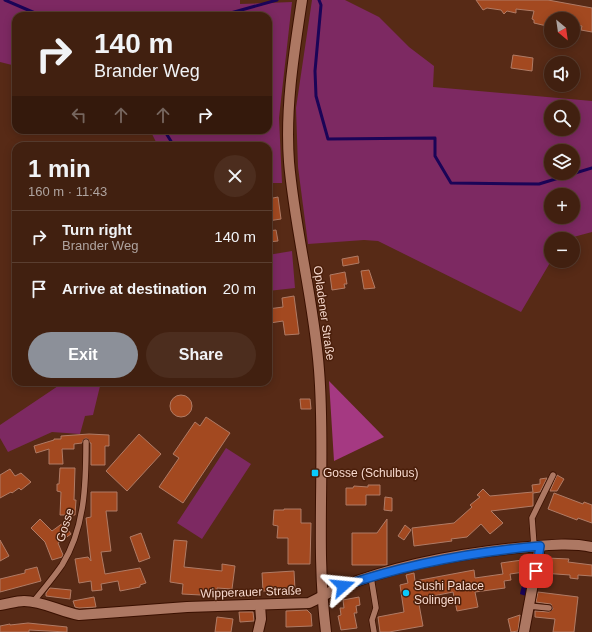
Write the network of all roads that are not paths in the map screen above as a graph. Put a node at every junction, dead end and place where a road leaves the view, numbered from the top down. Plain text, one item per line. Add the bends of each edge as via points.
1 (302, 0) edge
2 (86, 442) dead end
3 (553, 475) dead end
4 (537, 546) junction
5 (592, 546) edge
6 (371, 577) junction
7 (322, 598) junction
8 (33, 602) junction
9 (0, 605) edge
10 (260, 605) junction
11 (529, 606) junction
12 (549, 608) dead end
13 (258, 632) edge
14 (326, 632) edge
15 (374, 632) edge
16 (524, 632) edge

1 - 7 street, Opladener Straße via 290,94 288,148 291,183 315,326 322,405
2 - 8 lane, Gosse via 86,478 77,531 61,566
3 - 4 lane via 532,518
4 - 5 street, Wipperauer Straße
4 - 6 street, Wipperauer Straße via 461,555 399,568
4 - 11 street
6 - 7 street, Wipperauer Straße via 336,589
6 - 15 lane via 376,608 372,620
7 - 10 street, Wipperauer Straße via 309,603
7 - 14 street, Opladener Straße
8 - 9 street, Wipperauer Straße via 21,601
8 - 10 street, Wipperauer Straße via 79,615
10 - 13 street
11 - 12 lane
11 - 16 street

